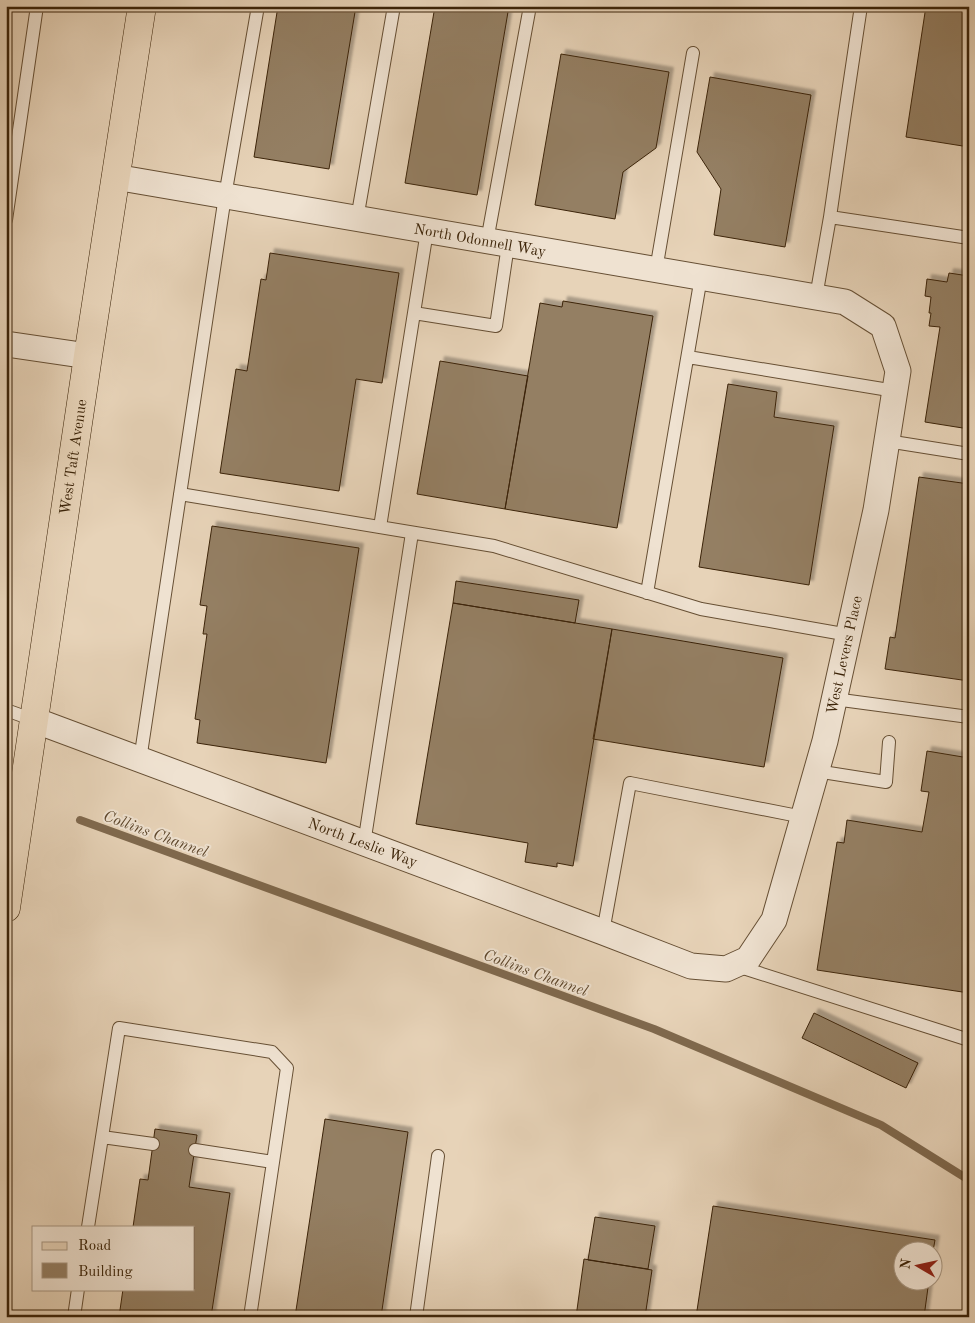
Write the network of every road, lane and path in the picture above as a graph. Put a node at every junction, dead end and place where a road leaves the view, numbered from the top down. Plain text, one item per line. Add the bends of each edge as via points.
1 (37, 6) edge
2 (142, 6) edge
3 (258, 6) edge
4 (394, 6) edge
5 (530, 6) edge
6 (861, 6) edge
7 (693, 53) dead end
8 (115, 177) junction
9 (225, 196) junction
10 (830, 217) junction
11 (357, 219) junction
12 (6, 220) edge
13 (427, 231) junction
14 (969, 238) edge
15 (498, 243) junction
16 (656, 270) junction
17 (701, 277) junction
18 (816, 297) junction
19 (845, 302) joint
20 (414, 312) junction
21 (6, 344) edge
22 (88, 356) junction
23 (688, 357) junction
24 (895, 391) junction
25 (887, 441) junction
26 (969, 454) edge
27 (180, 494) junction
28 (380, 527) junction
29 (412, 533) junction
30 (647, 593) junction
31 (849, 635) junction
32 (834, 699) junction
33 (6, 710) edge
34 (969, 717) edge
35 (34, 720) junction
36 (889, 742) dead end
37 (140, 760) junction
38 (816, 771) junction
39 (803, 817) junction
40 (364, 844) junction
41 (10, 862) edge
42 (6, 908) edge
43 (603, 932) junction
44 (735, 965) junction
45 (969, 1040) edge
46 (102, 1137) junction
47 (153, 1144) dead end
48 (195, 1150) dead end
49 (438, 1156) dead end
50 (273, 1162) junction
51 (88, 1226) edge
52 (78, 1290) edge
53 (74, 1317) edge
54 (250, 1317) edge
55 (416, 1317) edge

1 - 12 lane
2 - 8 main road, West Taft Avenue
3 - 9 lane
4 - 11 lane
5 - 15 lane
6 - 10 lane
7 - 16 lane
8 - 9 street, North Odonnell Way
8 - 22 main road, West Taft Avenue
9 - 11 street, North Odonnell Way
9 - 27 lane
10 - 14 lane
10 - 18 lane
11 - 13 street, North Odonnell Way
13 - 15 street, North Odonnell Way
13 - 20 lane
15 - 16 street, North Odonnell Way
15 - 20 lane via 496,326
16 - 17 street, North Odonnell Way
17 - 18 street, North Odonnell Way
17 - 23 lane
18 - 19 street, North Odonnell Way
19 - 24 street, West Levers Place via 883,326 898,371
20 - 28 lane
21 - 22 street
22 - 35 main road, West Taft Avenue
23 - 24 lane
23 - 30 lane
24 - 25 street, West Levers Place
25 - 26 lane
25 - 31 street, West Levers Place
27 - 28 lane
27 - 37 lane
28 - 29 lane
29 - 30 lane via 494,546
29 - 40 lane
30 - 31 lane via 701,609
31 - 32 street, West Levers Place
32 - 34 lane
32 - 38 street, West Levers Place
33 - 35 lane
35 - 37 street, North Leslie Way
35 - 41 main road, West Taft Avenue
36 - 38 lane via 886,782
37 - 40 street, North Leslie Way
38 - 39 street, West Levers Place
39 - 43 lane via 630,783
39 - 44 street, West Levers Place via 774,920 748,959
40 - 43 street, North Leslie Way
41 - 42 main road, West Taft Avenue
43 - 44 street, North Leslie Way via 691,966 726,969
44 - 45 lane
46 - 47 lane
46 - 50 lane via 119,1028 272,1052 287,1068
46 - 51 lane
48 - 50 lane
49 - 55 lane
50 - 54 lane
52 - 53 lane

